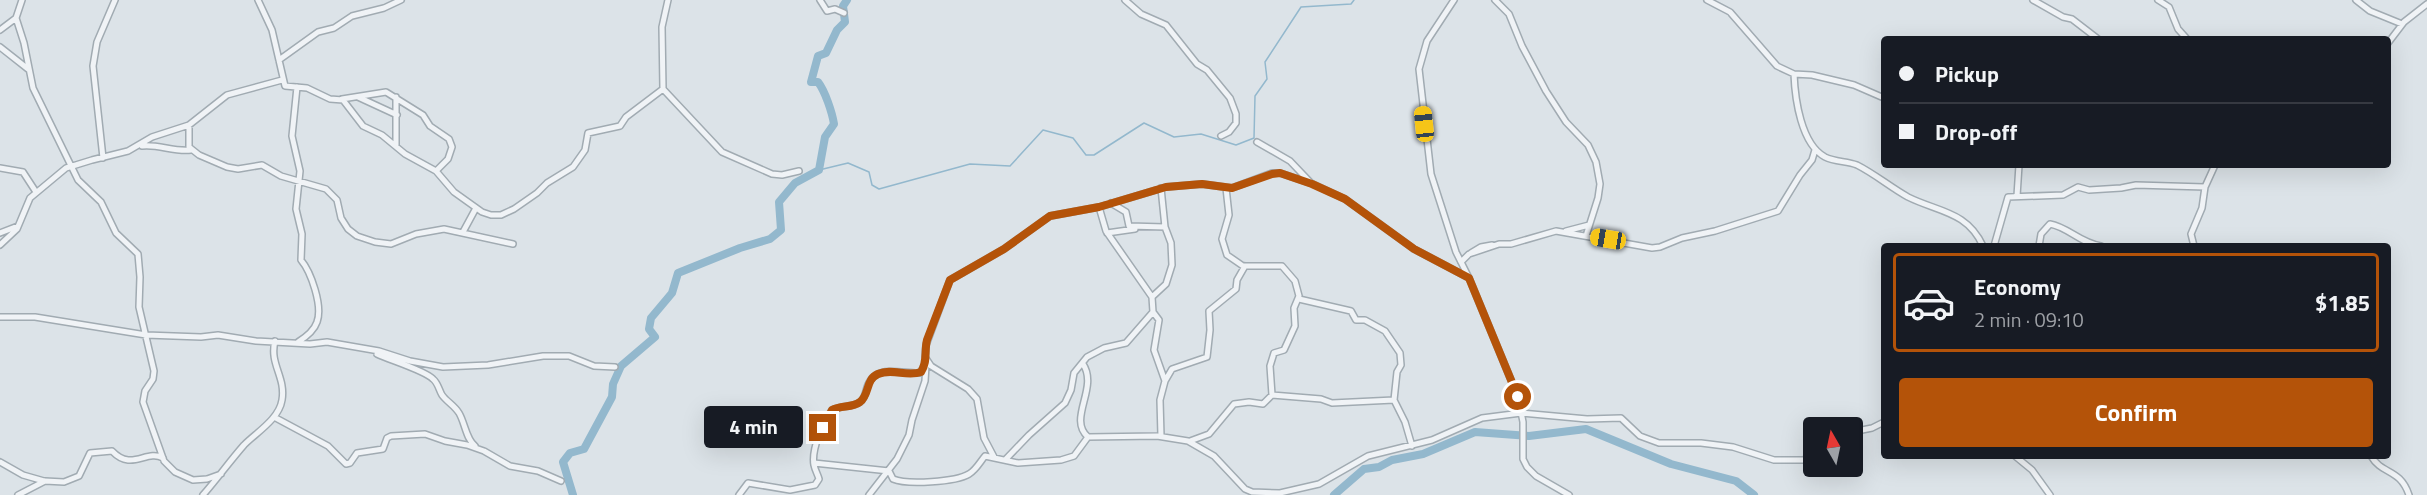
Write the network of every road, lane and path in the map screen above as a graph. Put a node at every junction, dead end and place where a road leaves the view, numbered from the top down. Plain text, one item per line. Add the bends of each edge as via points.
1 (22, 0) edge
2 (115, 0) edge
3 (258, 0) edge
4 (401, 0) edge
5 (668, 0) edge
6 (820, 0) edge
7 (1125, 0) edge
8 (1454, 0) edge
9 (1495, 0) edge
10 (1707, 0) edge
11 (2033, 0) edge
12 (2158, 0) edge
13 (2356, 0) edge
14 (2427, 4) edge
15 (844, 13) dead end
16 (16, 18) junction
17 (2402, 24) junction
18 (0, 30) edge
19 (2094, 36) edge
20 (2184, 36) edge
21 (2391, 39) edge
22 (0, 47) edge
23 (279, 60) junction
24 (28, 69) junction
25 (1794, 74) junction
26 (282, 80) junction
27 (297, 87) junction
28 (663, 88) junction
29 (357, 96) junction
30 (396, 97) junction
31 (1881, 97) edge
32 (342, 99) junction
33 (397, 115) junction
34 (189, 125) junction
35 (1221, 136) dead end
36 (1257, 142) dead end
37 (138, 146) junction
38 (396, 146) junction
39 (191, 150) junction
40 (1815, 150) junction
41 (102, 158) junction
42 (72, 166) junction
43 (0, 168) edge
44 (2019, 168) edge
45 (2214, 168) edge
46 (436, 171) junction
47 (799, 171) dead end
48 (300, 181) junction
49 (1312, 184) junction
50 (2205, 187) junction
51 (1161, 188) junction
52 (1226, 188) junction
53 (36, 192) junction
54 (2017, 196) junction
55 (1111, 203) junction
56 (1099, 207) junction
57 (476, 208) junction
58 (1588, 225) junction
59 (18, 226) junction
60 (1165, 226) junction
61 (1142, 228) junction
62 (1556, 231) junction
63 (463, 232) junction
64 (0, 233) edge
65 (1107, 233) junction
66 (1586, 236) junction
67 (1981, 243) edge
68 (1995, 243) edge
69 (2040, 243) edge
70 (2088, 243) edge
71 (2193, 243) edge
72 (513, 244) dead end
73 (0, 245) edge
74 (1461, 262) junction
75 (1245, 266) junction
76 (1469, 278) junction
77 (1152, 297) junction
78 (1299, 299) junction
79 (1153, 312) junction
80 (0, 317) edge
81 (146, 335) junction
82 (275, 341) junction
83 (297, 343) junction
84 (367, 349) junction
85 (926, 363) junction
86 (1083, 364) junction
87 (615, 367) dead end
88 (1166, 381) junction
89 (1272, 395) junction
90 (1394, 400) junction
91 (1521, 413) junction
92 (274, 417) junction
93 (1881, 424) edge
94 (1863, 430) edge
95 (1161, 436) junction
96 (1088, 437) junction
97 (1188, 441) junction
98 (1412, 446) junction
99 (478, 448) junction
100 (994, 457) junction
101 (163, 458) junction
102 (2019, 459) edge
103 (2374, 459) edge
104 (1005, 460) junction
105 (1803, 460) edge
106 (0, 462) edge
107 (814, 463) junction
108 (889, 471) junction
109 (220, 474) junction
110 (45, 481) junction
111 (561, 482) dead end
112 (811, 487) junction
113 (1557, 488) junction
114 (808, 494) edge
115 (18, 495) edge
116 (203, 495) edge
117 (740, 495) edge
118 (870, 495) edge
119 (1561, 495) edge
120 (1569, 495) edge
121 (2050, 495) edge
122 (2409, 495) edge

1 - 16 street
2 - 41 street via 97,42 93,66
3 - 23 street via 272,30
4 - 23 street via 318,32
5 - 28 street via 662,27
6 - 15 street via 827,11
7 - 35 street via 1141,14 1166,25 1230,98 1236,123
8 - 74 street via 1427,41 1419,69 1431,174
9 - 58 street via 1509,14 1546,91 1566,122 1588,145 1596,162 1599,192
10 - 25 street via 1730,12 1773,63
11 - 19 street via 2072,19
12 - 20 street via 2169,7
13 - 17 street via 2370,11
14 - 17 street
16 - 18 street
16 - 24 street
17 - 21 street
22 - 24 street
23 - 26 street
24 - 42 street via 33,88
25 - 31 street via 1854,85
25 - 40 street via 1796,100
26 - 27 street via 285,87
26 - 34 street via 228,95
27 - 32 street via 330,99
27 - 48 street via 292,136
28 - 47 street via 722,152 772,174
28 - 57 street via 620,126 588,133 585,150 576,165 529,200 496,215
29 - 30 street via 386,92
29 - 32 street
29 - 33 street
30 - 33 street
30 - 46 street via 423,115 430,126 451,142 448,159
32 - 38 street via 363,126
33 - 38 street
34 - 37 street
34 - 39 street
36 - 49 street via 1290,161
37 - 39 street
37 - 41 street
38 - 46 street
39 - 48 street via 227,167 262,165
40 - 66 street via 1778,211 1660,248
40 - 67 street via 1830,159 1854,164 1908,196 1960,217
41 - 42 street
42 - 53 street
42 - 81 street via 78,180 101,202 116,233 138,254 139,307
43 - 53 street via 23,172
44 - 54 street
45 - 50 street
46 - 57 street via 454,192
48 - 63 street via 329,191 337,200 346,226 364,238 387,244 426,231
48 - 83 street via 296,209 302,234 301,258 313,279 319,316 314,330
49 - 52 street via 1276,173
49 - 76 street via 1345,199 1414,249
50 - 54 street via 2136,185 2078,188 2063,195
50 - 71 street via 2202,208 2191,234
51 - 52 street via 1202,184
51 - 55 street
51 - 60 street
52 - 75 street via 1229,216 1222,236 1224,250
53 - 59 street
54 - 68 street via 2005,201
55 - 56 street
55 - 61 street via 1126,212 1129,226
56 - 65 street
56 - 85 street via 1050,216 950,280 927,340
57 - 63 street
58 - 62 street
58 - 66 street
59 - 64 street
59 - 73 street
60 - 61 street
60 - 77 street via 1172,265 1166,284
61 - 65 street
62 - 66 street
62 - 74 street via 1511,244 1481,247
63 - 72 street
65 - 77 street
69 - 70 street via 2041,234 2050,224
74 - 76 street
75 - 78 street via 1282,266 1295,281
75 - 88 street via 1236,289 1209,311 1207,357 1172,369
76 - 91 street
77 - 79 street
78 - 89 street via 1291,336 1284,350 1274,353 1270,362
78 - 90 street via 1351,311 1356,320 1368,321 1388,333 1401,362
79 - 86 street via 1126,343 1100,350
79 - 88 street via 1159,320 1154,354
80 - 81 street via 35,317
81 - 82 street via 218,335
81 - 101 street via 154,374 143,402
82 - 83 street
82 - 92 street via 273,359 283,393
83 - 84 street via 327,342
84 - 87 street via 443,367 491,365 543,356 569,356 594,366
84 - 99 street via 431,376 460,414 470,442
85 - 100 street via 977,399 984,438
85 - 107 street via 920,373 877,374 869,381 861,401 832,410 819,438
85 - 108 street via 925,381 909,435
86 - 96 street via 1088,384 1080,421
86 - 104 street via 1074,373 1065,403
88 - 95 street via 1160,400
89 - 90 street via 1332,403
89 - 97 street via 1263,404 1234,404 1209,434
90 - 98 street
91 - 98 street via 1475,420
91 - 105 street via 1621,418 1653,442 1701,443 1733,447 1774,460
91 - 113 street via 1522,453 1527,467 1536,477
92 - 99 street via 328,446 346,464 357,453 382,449 387,438 394,435 425,434
92 - 109 street
93 - 94 street
95 - 96 street
95 - 97 street
96 - 104 street via 1069,458 1052,462
97 - 98 street via 1214,456 1241,486 1266,493 1290,492 1319,484 1366,457
99 - 111 street via 510,466 538,471
100 - 104 street
100 - 108 street via 985,456 968,475 916,483 893,479
101 - 109 street via 175,472 193,480
101 - 110 street via 130,461 112,451 90,453 79,476 58,483
102 - 121 street
103 - 122 street via 2397,475
106 - 110 street via 23,475
107 - 108 street
107 - 112 street via 819,479
108 - 118 street
109 - 116 street
110 - 115 street
112 - 114 street
112 - 117 street via 790,490 748,483
113 - 119 street
113 - 120 street

